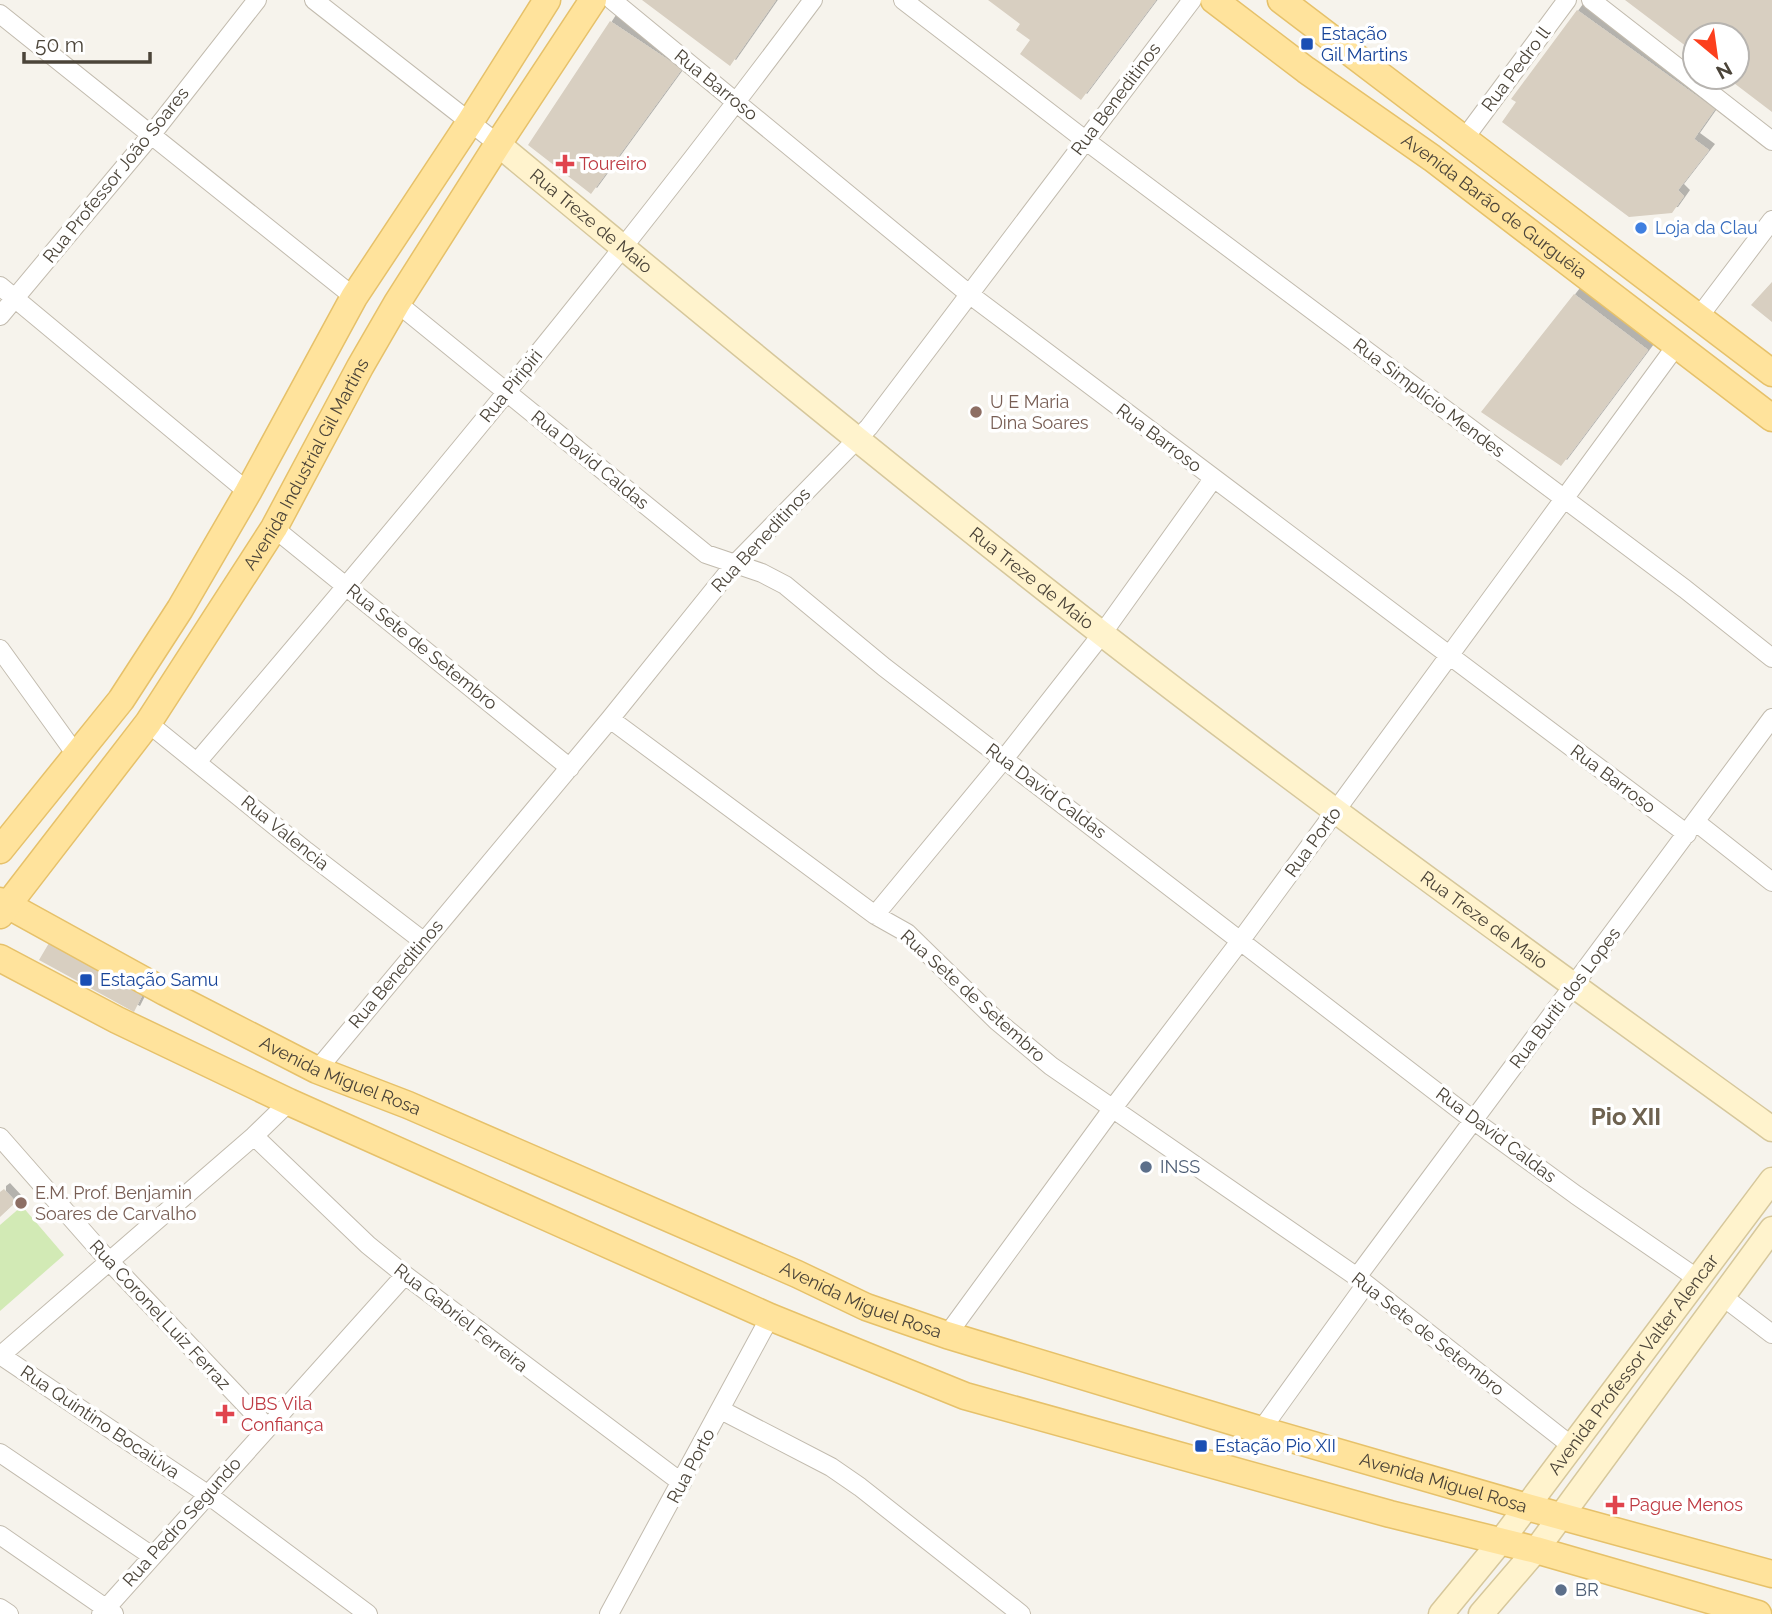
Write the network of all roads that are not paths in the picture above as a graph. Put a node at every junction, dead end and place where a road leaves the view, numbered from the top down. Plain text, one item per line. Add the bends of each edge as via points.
1 (257, 0) edge
2 (313, 0) edge
3 (547, 0) edge
4 (593, 0) edge
5 (612, 0) edge
6 (813, 0) edge
7 (903, 0) edge
8 (1192, 0) edge
9 (1214, 0) edge
10 (1281, 0) edge
11 (1567, 0) edge
12 (1591, 0) edge
13 (0, 13) edge
14 (737, 102) junction
15 (470, 122) junction
16 (152, 134) junction
17 (1464, 138) junction
18 (1085, 140) junction
19 (1772, 141) edge
20 (498, 144) junction
21 (1772, 220) edge
22 (623, 247) junction
23 (0, 286) edge
24 (969, 294) junction
25 (354, 297) junction
26 (15, 298) junction
27 (397, 303) junction
28 (0, 316) edge
29 (1698, 318) junction
30 (1676, 346) junction
31 (326, 349) junction
32 (360, 367) junction
33 (1772, 373) edge
34 (506, 392) junction
35 (1772, 418) edge
36 (858, 439) junction
37 (1213, 480) junction
38 (248, 492) junction
39 (1564, 498) junction
40 (274, 528) junction
41 (734, 565) junction
42 (347, 586) junction
43 (1102, 634) junction
44 (0, 649) edge
45 (1450, 654) junction
46 (1772, 658) edge
47 (1772, 718) edge
48 (610, 719) junction
49 (148, 723) junction
50 (77, 756) junction
51 (1004, 759) junction
52 (197, 762) junction
53 (570, 768) junction
54 (1336, 810) junction
55 (1691, 828) junction
56 (0, 850) edge
57 (1772, 882) edge
58 (2, 907) edge
59 (875, 915) junction
60 (1241, 940) junction
61 (423, 941) junction
62 (0, 958) edge
63 (1574, 986) junction
64 (317, 1070) junction
65 (289, 1102) junction
66 (1113, 1108) junction
67 (1473, 1120) junction
68 (1772, 1129) edge
69 (254, 1136) junction
70 (0, 1137) edge
71 (1772, 1180) edge
72 (1772, 1228) edge
73 (109, 1261) junction
74 (405, 1275) junction
75 (1698, 1279) junction
76 (1362, 1281) junction
77 (1722, 1296) junction
78 (770, 1317) junction
79 (1772, 1334) edge
80 (947, 1335) junction
81 (0, 1355) edge
82 (721, 1410) junction
83 (267, 1427) junction
84 (1261, 1430) junction
85 (1573, 1447) junction
86 (0, 1453) edge
87 (682, 1483) junction
88 (207, 1494) junction
89 (1527, 1507) junction
90 (1561, 1516) junction
91 (0, 1535) edge
92 (1502, 1542) junction
93 (1536, 1550) junction
94 (152, 1556) junction
95 (1772, 1574) edge
96 (0, 1608) edge
97 (107, 1612) edge
98 (1014, 1612) edge
99 (9, 1614) edge
100 (368, 1614) edge
101 (608, 1614) edge
102 (1441, 1614) edge
103 (1481, 1614) edge
104 (1758, 1614) edge

1 - 16 street, Rua Professor João Soares
2 - 15 street, Rua Treze de Maio
3 - 15 main road, Avenida Industrial Gil Martins
4 - 20 main road, Avenida Industrial Gil Martins
5 - 14 street, Rua Barroso
6 - 14 street, Rua Piripiri
7 - 18 street, Rua Simplício Mendes
8 - 18 street, Rua Beneditinos
9 - 30 main road, Avenida Barão de Gurguéia via 1432,158
10 - 17 main road, Avenida Barão de Gurguéia
11 - 17 street, Rua Pedro ll
12 - 19 street
13 - 16 street
14 - 22 street, Rua Piripiri
14 - 24 street, Rua Barroso
15 - 20 street, Rua Treze de Maio
15 - 25 main road, Avenida Industrial Gil Martins
16 - 25 street
16 - 26 street, Rua Professor João Soares
17 - 29 main road, Avenida Barão de Gurguéia
18 - 24 street, Rua Beneditinos
18 - 39 street, Rua Simplício Mendes
20 - 22 street, Rua Treze de Maio
20 - 27 main road, Avenida Industrial Gil Martins
21 - 29 street
22 - 34 street, Rua Piripiri
22 - 36 street, Rua Treze de Maio
23 - 26 street
24 - 36 street, Rua Beneditinos
24 - 37 street, Rua Barroso
25 - 31 main road, Avenida Industrial Gil Martins
26 - 28 street, Rua Professor João Soares
26 - 38 street
27 - 32 main road, Avenida Industrial Gil Martins
27 - 34 street, Rua David Caldas
29 - 33 main road, Avenida Barão de Gurguéia
30 - 35 main road, Avenida Barão de Gurguéia
30 - 39 street, Rua Porto
31 - 32 main road
31 - 38 main road, Avenida Industrial Gil Martins
32 - 40 main road, Avenida Industrial Gil Martins
34 - 41 street, Rua David Caldas via 706,554
34 - 42 street, Rua Piripiri
36 - 41 street, Rua Beneditinos
36 - 43 street, Rua Treze de Maio
37 - 43 street
37 - 45 street, Rua Barroso
38 - 50 main road, Avenida Industrial Gil Martins via 180,609 121,700
39 - 45 street, Rua Porto
39 - 46 street, Rua Simplício Mendes
40 - 42 street, Rua Sete de Setembro
40 - 49 main road, Avenida Industrial Gil Martins
41 - 48 street, Rua Beneditinos
41 - 51 street, Rua David Caldas via 785,584
42 - 52 street, Rua Piripiri
42 - 53 street, Rua Sete de Setembro
43 - 51 street
43 - 54 street, Rua Treze de Maio
44 - 50 street
45 - 54 street, Rua Porto
45 - 55 street, Rua Barroso
47 - 55 street, Rua Buriti dos Lopes
48 - 53 street, Rua Beneditinos
48 - 59 street, Rua Sete de Setembro
49 - 52 street, Rua Valencia
49 - 58 main road, Avenida Industrial Gil Martins
50 - 56 main road, Avenida Industrial Gil Martins
51 - 59 street
51 - 60 street, Rua David Caldas
52 - 61 street, Rua Valencia
53 - 61 street, Rua Beneditinos
54 - 60 street, Rua Porto
54 - 63 street, Rua Treze de Maio
55 - 57 street, Rua Barroso
55 - 63 street, Rua Buriti dos Lopes
58 - 64 main road, Avenida Miguel Rosa
59 - 66 street, Rua Sete de Setembro via 907,933 1051,1066
60 - 66 street, Rua Porto
60 - 67 street, Rua David Caldas
61 - 64 street, Rua Beneditinos
62 - 65 main road
63 - 67 street, Rua Buriti dos Lopes
63 - 68 street, Rua Treze de Maio
64 - 80 main road, Avenida Miguel Rosa via 421,1110 866,1307
65 - 69 street
65 - 78 main road
66 - 76 street, Rua Sete de Setembro
66 - 80 street, Rua Porto
67 - 75 street, Rua David Caldas
67 - 76 street, Rua Buriti dos Lopes
69 - 73 street
69 - 74 street, Rua Gabriel Ferreira
70 - 73 street, Rua Coronel Luiz Ferraz
71 - 75 street, Avenida Professor Valter Alencar
72 - 77 street, Avenida Professor Valter Alencar
73 - 81 street
73 - 83 street, Rua Coronel Luiz Ferraz
74 - 83 street, Rua Pedro Segundo
74 - 87 street, Rua Gabriel Ferreira
75 - 85 street, Avenida Professor Valter Alencar
76 - 84 street, Rua Buriti dos Lopes
76 - 85 street, Rua Sete de Setembro
77 - 79 street
77 - 90 street, Avenida Professor Valter Alencar
78 - 82 street, Rua Porto
78 - 92 main road via 965,1396
80 - 84 main road, Avenida Miguel Rosa
81 - 88 street, Rua Quintino Bocaiúva
82 - 87 street, Rua Porto
82 - 98 street via 810,1455 860,1487
83 - 88 street, Rua Pedro Segundo
84 - 89 main road, Avenida Miguel Rosa
85 - 89 street, Avenida Professor Valter Alencar
86 - 94 street
87 - 101 street, Rua Porto
88 - 94 street, Rua Pedro Segundo
88 - 100 street, Rua Quintino Bocaiúva
89 - 90 main road, Avenida Miguel Rosa
89 - 92 street, Avenida Professor Valter Alencar
90 - 93 street, Avenida Professor Valter Alencar
90 - 95 main road, Avenida Miguel Rosa
91 - 97 street
92 - 93 main road
92 - 102 street, Avenida Professor Valter Alencar
93 - 103 street, Avenida Professor Valter Alencar
93 - 104 main road
94 - 97 street, Rua Pedro Segundo
96 - 99 street

